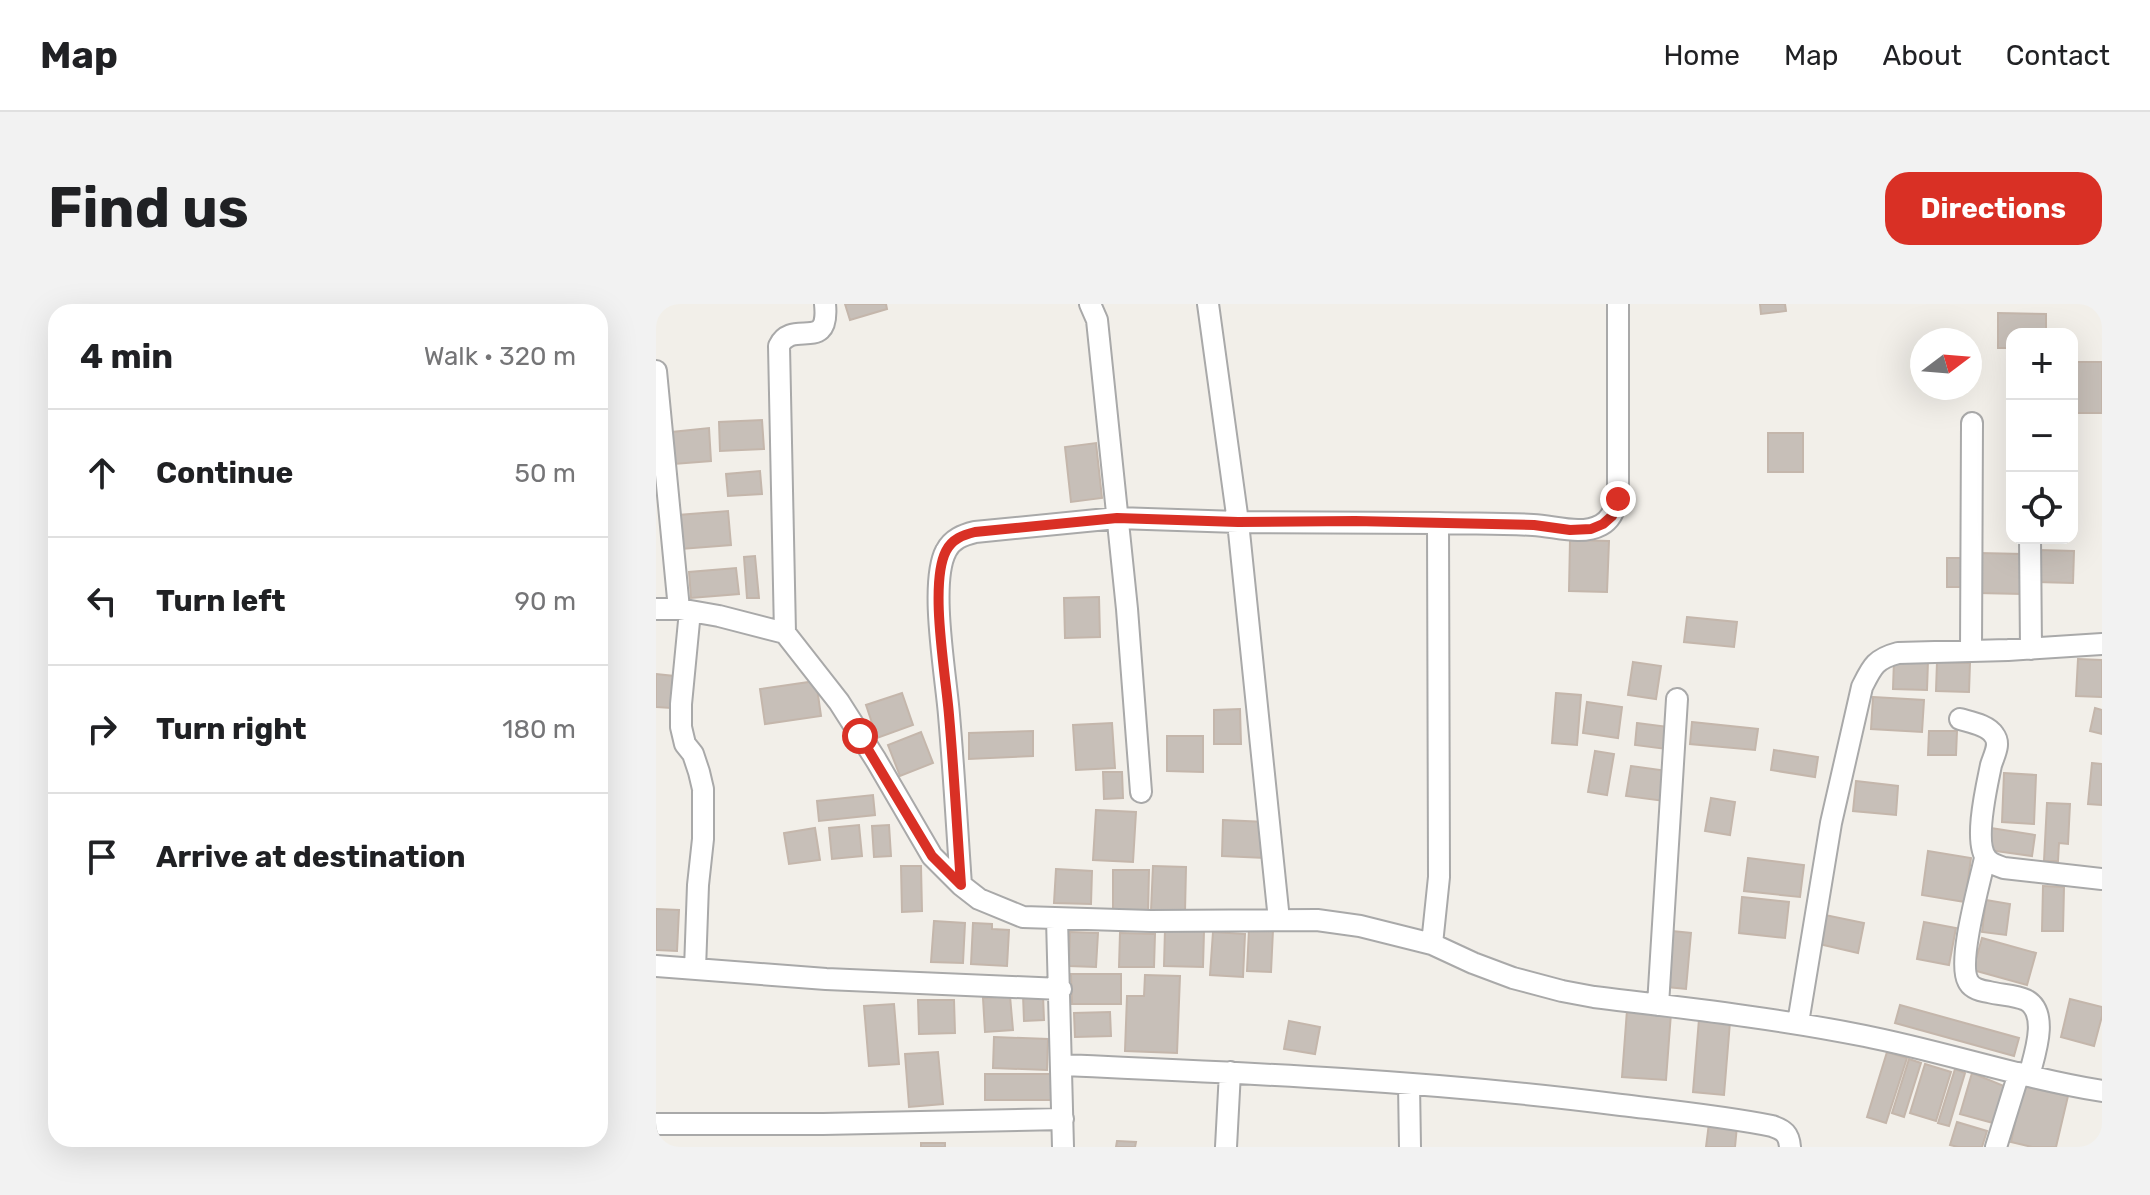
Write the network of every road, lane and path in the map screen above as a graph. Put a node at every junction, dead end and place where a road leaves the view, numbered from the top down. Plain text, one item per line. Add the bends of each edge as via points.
1 (825, 304) edge
2 (1090, 304) edge
3 (1208, 304) edge
4 (1618, 304) edge
5 (656, 371) edge
6 (1972, 423) dead end
7 (1117, 518) junction
8 (1238, 522) junction
9 (1438, 523) junction
10 (2030, 544) edge
11 (656, 609) edge
12 (684, 610) junction
13 (785, 633) junction
14 (2102, 644) edge
15 (2031, 649) junction
16 (1971, 651) junction
17 (1677, 699) dead end
18 (1960, 719) dead end
19 (1141, 792) dead end
20 (1985, 858) junction
21 (2102, 879) edge
22 (961, 885) junction
23 (1057, 919) junction
24 (1279, 920) junction
25 (1432, 944) junction
26 (656, 966) edge
27 (695, 969) junction
28 (1061, 989) junction
29 (1658, 1005) junction
30 (1798, 1023) junction
31 (1062, 1065) junction
32 (1230, 1072) junction
33 (2024, 1075) junction
34 (1409, 1084) junction
35 (2102, 1091) edge
36 (1063, 1119) junction
37 (656, 1124) edge
38 (1063, 1147) edge
39 (1226, 1147) edge
40 (1410, 1147) edge
41 (1790, 1147) edge
42 (1996, 1147) edge

1 - 13 street via 823,328 788,336 779,346
2 - 7 street via 1097,320
3 - 8 street
4 - 9 street via 1618,499 1612,516 1591,529 1570,530
5 - 12 street
6 - 16 street
7 - 8 street
7 - 19 street
7 - 22 street via 975,532 946,550 939,607
8 - 9 street
8 - 24 street
9 - 25 street via 1439,877
10 - 15 street
11 - 12 street
12 - 13 street
12 - 27 street via 681,727 703,789
13 - 22 street via 839,702 932,856
14 - 15 street
15 - 16 street
16 - 30 street via 1884,657 1862,687 1831,823
17 - 29 street
18 - 20 street via 1992,731 1997,739 1981,830
20 - 21 street via 2004,868
20 - 33 street via 1966,971 1974,988 2026,1000 2035,1008 2037,1046
22 - 23 street via 979,899 1023,917
23 - 24 street
23 - 28 street
24 - 25 street via 1360,926
25 - 29 street via 1562,991
26 - 27 street
27 - 28 street
28 - 31 street
29 - 30 street
30 - 33 street
31 - 32 street
31 - 36 street
32 - 34 street
32 - 39 street
33 - 35 street
33 - 42 street
34 - 40 street
34 - 41 street via 1756,1123 1782,1129
36 - 37 street
36 - 38 street

